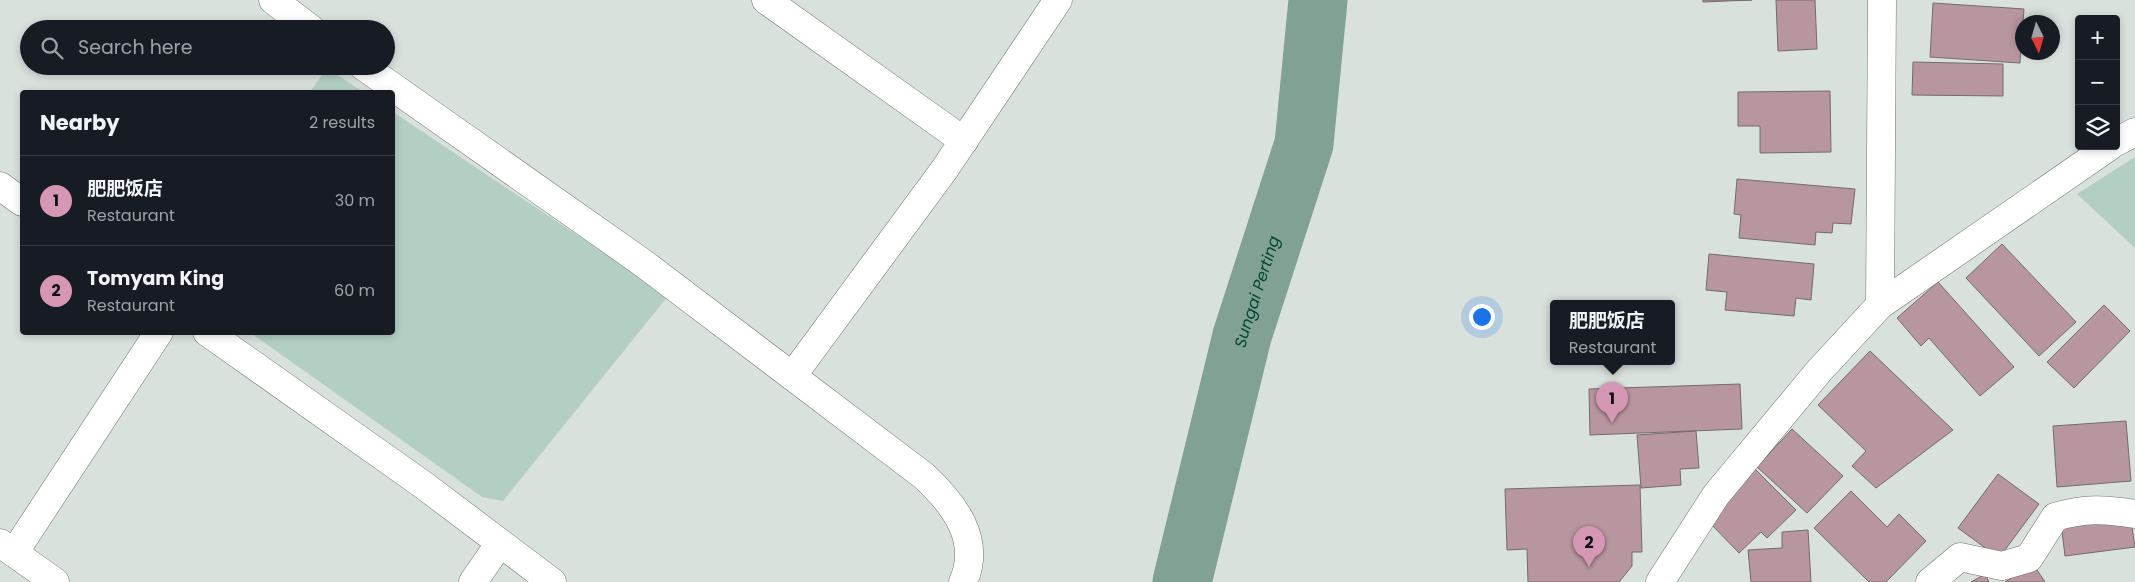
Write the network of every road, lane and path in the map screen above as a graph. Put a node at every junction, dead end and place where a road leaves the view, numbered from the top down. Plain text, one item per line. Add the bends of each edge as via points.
1 (272, 0) edge
2 (766, 0) edge
3 (1058, 0) edge
4 (1882, 0) edge
5 (299, 20) edge
6 (376, 75) edge
7 (2135, 132) edge
8 (2120, 140) edge
9 (964, 141) junction
10 (2104, 150) edge
11 (0, 186) edge
12 (20, 201) edge
13 (1880, 305) junction
14 (157, 335) edge
15 (211, 335) edge
16 (793, 375) junction
17 (2135, 514) edge
18 (500, 543) junction
19 (7, 548) edge
20 (55, 582) edge
21 (473, 582) edge
22 (552, 582) edge
23 (963, 582) edge
24 (1660, 582) edge
25 (1930, 582) edge

1 - 5 street
2 - 9 street
3 - 9 street
4 - 13 street
6 - 16 street via 643,263
7 - 8 street
9 - 16 street
10 - 13 street
11 - 12 street
13 - 24 street via 1819,371 1716,495
14 - 19 street
15 - 18 street
16 - 23 street via 943,494 958,516 970,543 970,563
17 - 25 street via 2106,509 2075,511 2055,517 2029,558 2002,566 1960,556
18 - 21 street
18 - 22 street
19 - 20 street

